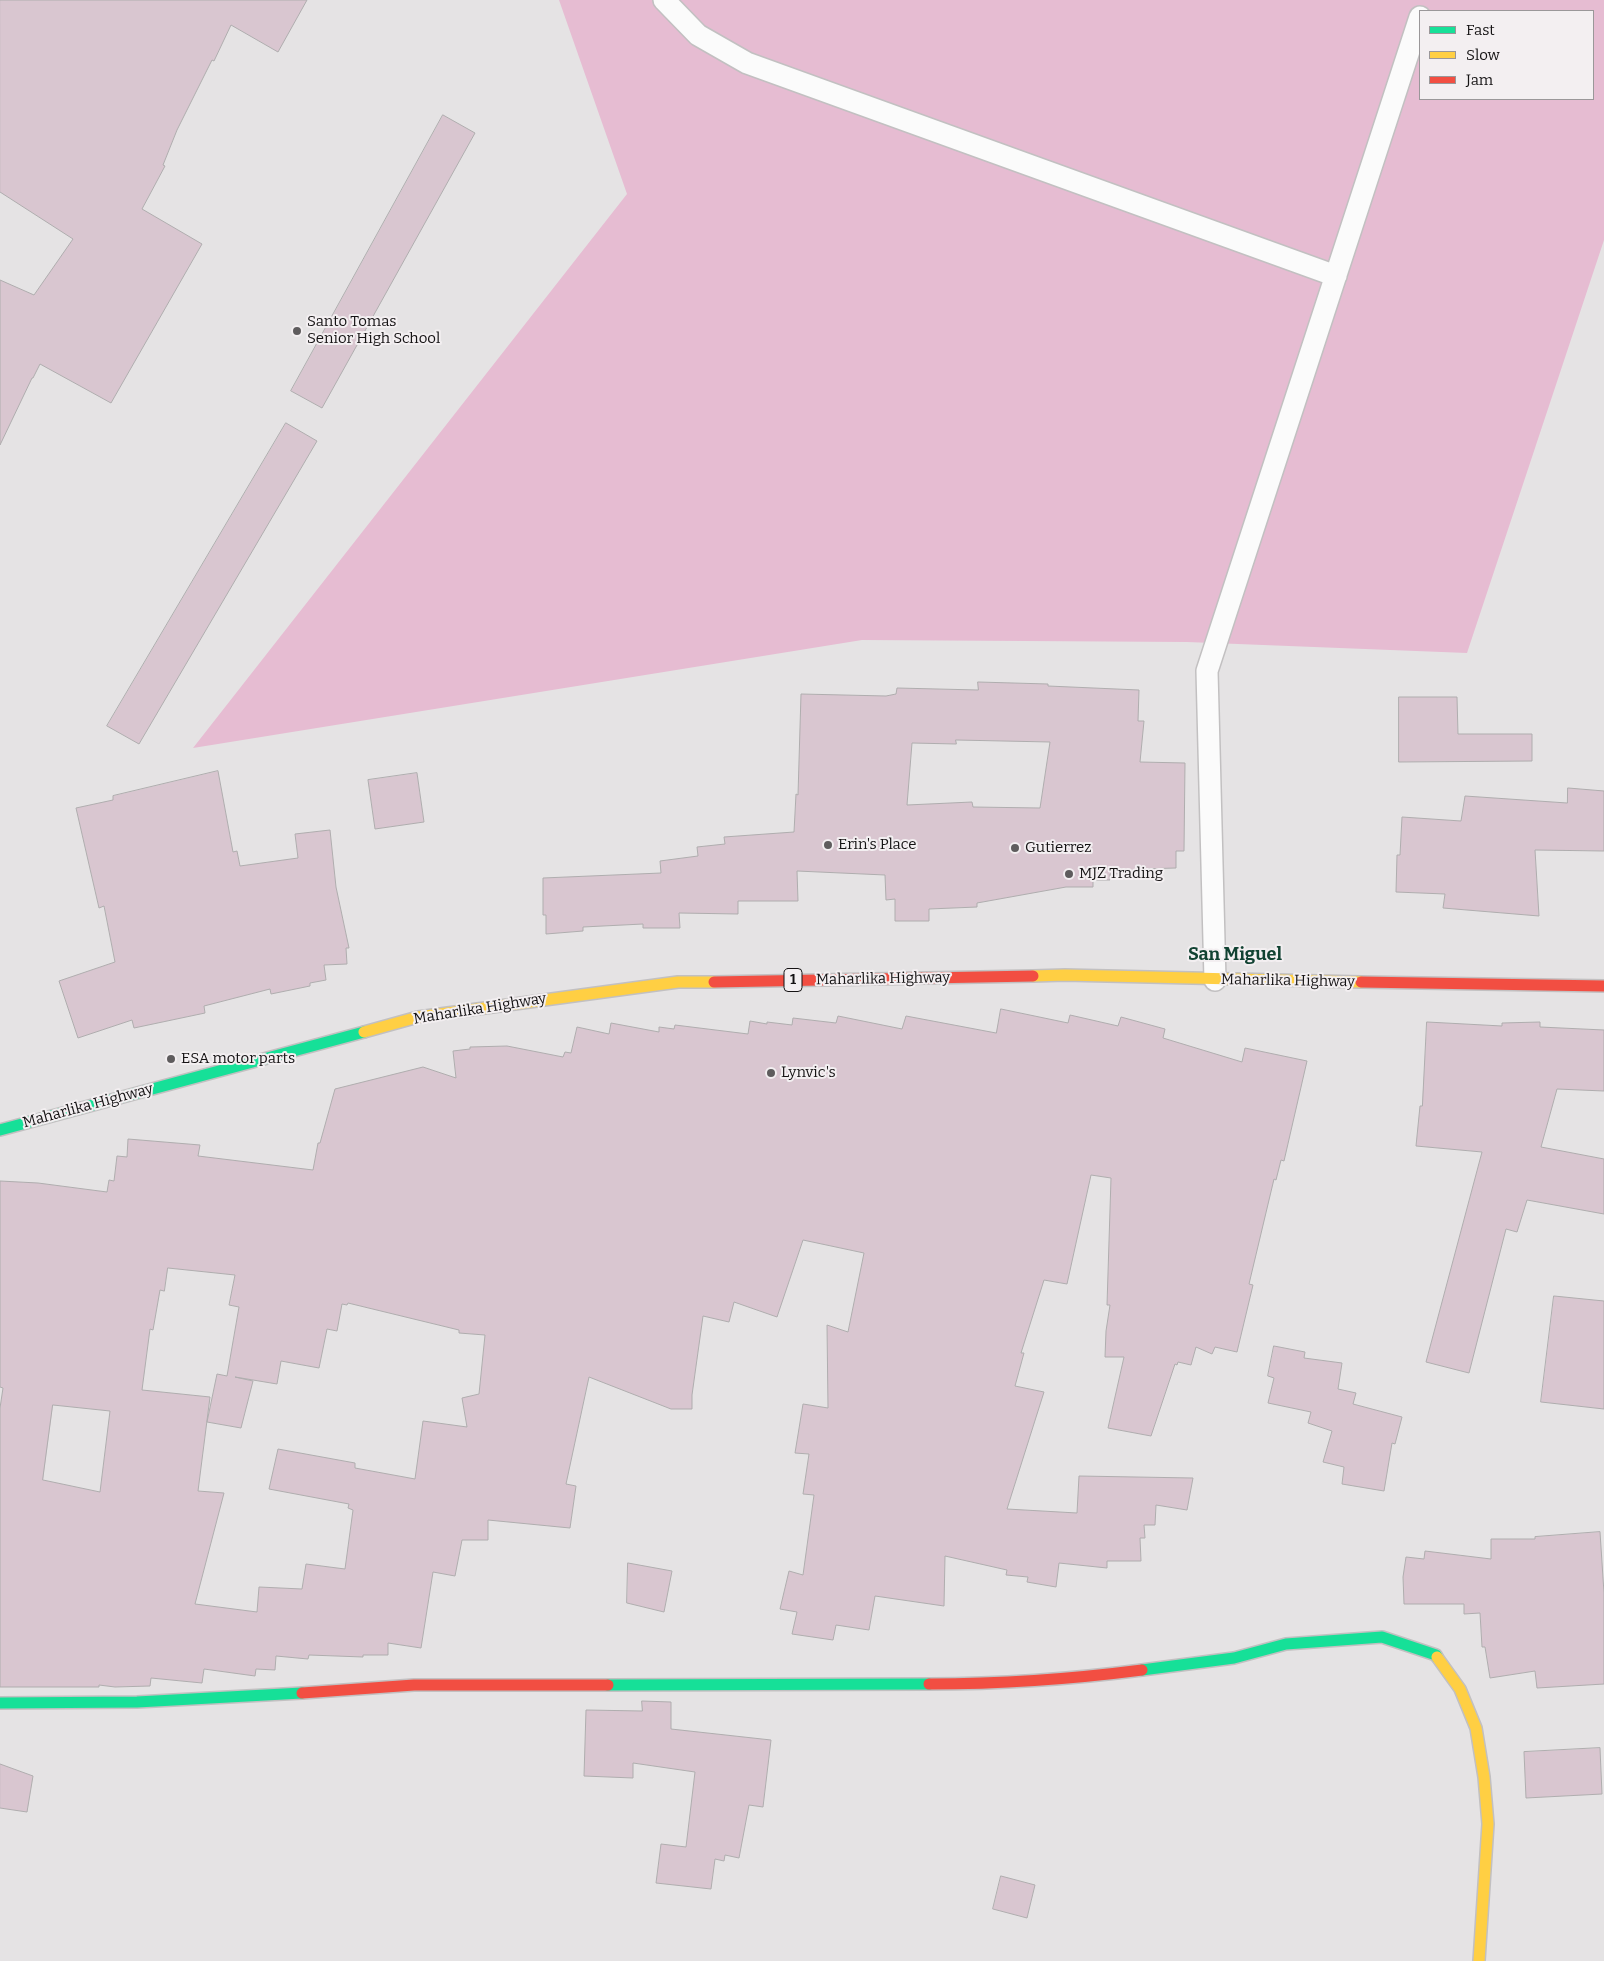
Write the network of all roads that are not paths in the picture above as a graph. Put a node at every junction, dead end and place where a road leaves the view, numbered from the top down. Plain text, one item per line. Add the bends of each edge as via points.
1 (664, 0) edge
2 (1419, 20) edge
3 (1336, 276) junction
4 (1215, 980) junction
5 (1604, 986) edge
6 (0, 1130) edge
7 (0, 1703) edge
8 (1479, 1961) edge

1 - 3 lane via 698,35 747,63
2 - 3 lane
3 - 4 lane via 1207,671
4 - 5 main road, Maharlika Highway / 1
4 - 6 main road, Maharlika Highway / 1 via 1065,975 678,982 418,1017
7 - 8 main road via 147,1701 414,1685 960,1684 1108,1674 1234,1658 1286,1644 1382,1637 1436,1655 1460,1689 1476,1728 1488,1824

